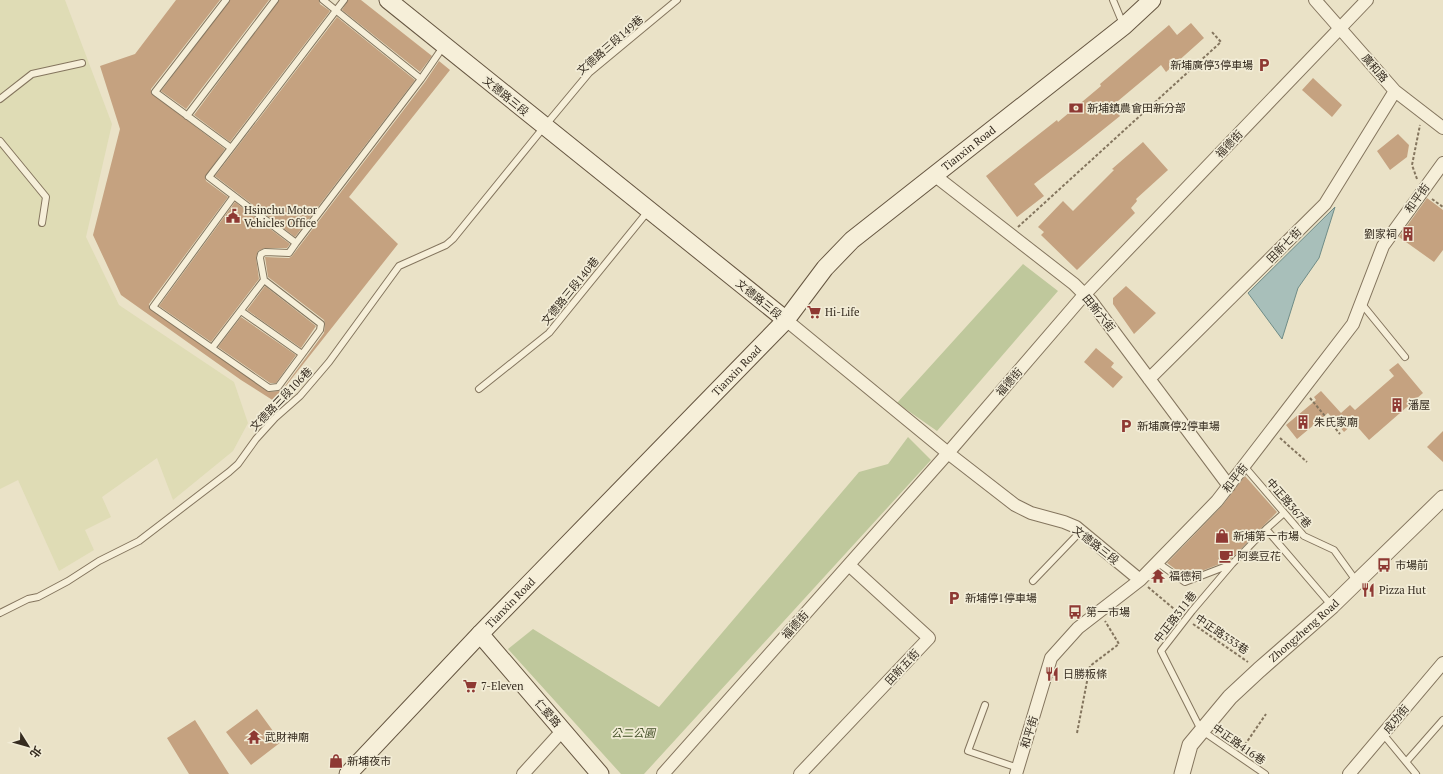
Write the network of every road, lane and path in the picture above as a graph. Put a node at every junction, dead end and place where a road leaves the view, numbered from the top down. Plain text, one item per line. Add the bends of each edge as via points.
1 (226, 0) edge
2 (275, 0) edge
3 (324, 0) edge
4 (344, 0) edge
5 (388, 0) edge
6 (677, 0) edge
7 (1113, 0) edge
8 (1152, 0) edge
9 (1315, 0) edge
10 (1366, 0) edge
11 (336, 10) junction
12 (1124, 26) junction
13 (1340, 28) junction
14 (1212, 32) dead end
15 (444, 46) junction
16 (82, 63) dead end
17 (421, 79) junction
18 (1395, 91) junction
19 (0, 99) edge
20 (1422, 112) junction
21 (187, 116) junction
22 (544, 127) junction
23 (1443, 128) edge
24 (0, 141) edge
25 (231, 148) junction
26 (1443, 163) edge
27 (934, 175) junction
28 (1422, 192) junction
29 (234, 196) junction
30 (649, 210) junction
31 (42, 223) dead end
32 (1010, 234) junction
33 (296, 243) junction
34 (264, 280) junction
35 (1084, 294) junction
36 (1361, 303) junction
37 (241, 311) junction
38 (786, 320) junction
39 (212, 348) junction
40 (302, 354) junction
41 (1405, 357) dead end
42 (1149, 379) junction
43 (479, 389) dead end
44 (1303, 389) junction
45 (1272, 430) junction
46 (1340, 434) dead end
47 (948, 453) junction
48 (1307, 462) dead end
49 (1244, 466) junction
50 (1228, 486) junction
51 (1443, 498) edge
52 (1284, 513) junction
53 (1266, 529) junction
54 (1081, 531) junction
55 (1158, 563) junction
56 (1232, 564) junction
57 (849, 565) junction
58 (1140, 580) junction
59 (1033, 581) dead end
60 (1357, 582) junction
61 (1332, 606) junction
62 (1100, 611) junction
63 (0, 614) edge
64 (1186, 619) junction
65 (480, 634) junction
66 (1443, 663) edge
67 (1259, 670) junction
68 (985, 705) dead end
69 (1266, 714) dead end
70 (1443, 720) edge
71 (563, 730) junction
72 (1202, 730) junction
73 (1077, 733) dead end
74 (1383, 734) junction
75 (1237, 755) junction
76 (1406, 762) junction
77 (1017, 771) edge
78 (348, 774) edge
79 (523, 774) edge
80 (600, 774) edge
81 (664, 774) edge
82 (800, 774) edge
83 (1182, 774) edge
84 (1265, 774) edge
85 (1349, 774) edge
86 (1416, 774) edge

1 - 21 lane via 155,92
2 - 21 lane
3 - 11 lane
4 - 11 lane
5 - 15 main road, 文德路三段
6 - 22 lane, 文德路三段149巷 via 589,73
7 - 12 lane
8 - 12 main road, Tianxin Road
9 - 13 street, 廣和路
10 - 13 street, 福德街
11 - 17 lane
11 - 25 lane
12 - 27 main road, Tianxin Road
13 - 18 street, 廣和路
13 - 35 street, 福德街
14 - 32 path via 1221,42
15 - 17 lane
15 - 22 main road, 文德路三段
16 - 19 lane via 32,74
17 - 33 lane
18 - 20 street, 廣和路
18 - 42 street, 田新七街 via 1325,204
20 - 23 street, 廣和路
20 - 28 path via 1412,165
21 - 25 lane
22 - 30 main road, 文德路三段
22 - 63 lane, 文德路三段106巷 via 453,239 446,245 399,266 329,362 300,396 256,439 238,464 138,541 38,597 28,599
24 - 31 lane via 46,197
25 - 29 lane via 209,177
26 - 28 street, 和平街
27 - 32 street, 田新六街
27 - 38 main road, Tianxin Road via 852,240 825,268
28 - 36 street, 和平街 via 1383,246
29 - 33 lane
29 - 39 lane via 153,307
30 - 38 main road, 文德路三段
30 - 43 lane, 文德路三段140巷 via 550,333
32 - 35 street, 田新六街
33 - 34 lane via 289,253 261,254
34 - 37 lane
34 - 40 lane via 321,324 320,330
35 - 42 street, 田新六街
35 - 47 street, 福德街
36 - 41 lane
36 - 44 street, 和平街 via 1353,324
37 - 39 lane
37 - 40 lane
38 - 47 street, 文德路三段
38 - 65 main road, Tianxin Road
39 - 40 lane via 269,388 278,387
42 - 50 street, 田新六街
44 - 45 street, 和平街
44 - 46 path
45 - 48 path
45 - 49 street, 和平街
47 - 54 street, 文德路三段 via 1015,505 1031,514 1064,522
47 - 57 street, 福德街
49 - 50 street, 和平街
49 - 52 lane, 中正路367巷
50 - 55 street, 和平街
51 - 60 street, Zhongzheng Road
52 - 53 lane
52 - 60 lane, 中正路367巷 via 1304,536 1334,550
53 - 56 lane
53 - 61 lane
54 - 58 street, 文德路三段
54 - 59 lane
55 - 56 lane via 1185,582
55 - 58 street, 和平街
56 - 64 lane, 中正路311巷
57 - 81 street, 福德街
57 - 82 street, 田新五街 via 929,638
58 - 62 street, 和平街
58 - 64 path, 中正路333巷
60 - 61 street, Zhongzheng Road
61 - 67 street, Zhongzheng Road
62 - 73 path via 1119,644 1090,666
62 - 77 street, 和平街 via 1078,628 1051,658
64 - 67 path, 中正路333巷
64 - 72 lane, 中正路311巷 via 1161,651
65 - 71 main road, 仁愛路
65 - 78 main road, Tianxin Road
66 - 74 street, 成功街
67 - 72 street, Zhongzheng Road via 1230,697
68 - 77 lane via 968,751
69 - 75 path
70 - 76 lane
71 - 79 street
71 - 80 main road, 仁愛路
72 - 75 lane, 中正路416巷
72 - 83 street, Zhongzheng Road via 1190,745
74 - 76 lane
74 - 85 street, 成功街
75 - 84 lane, 中正路416巷
76 - 86 lane

